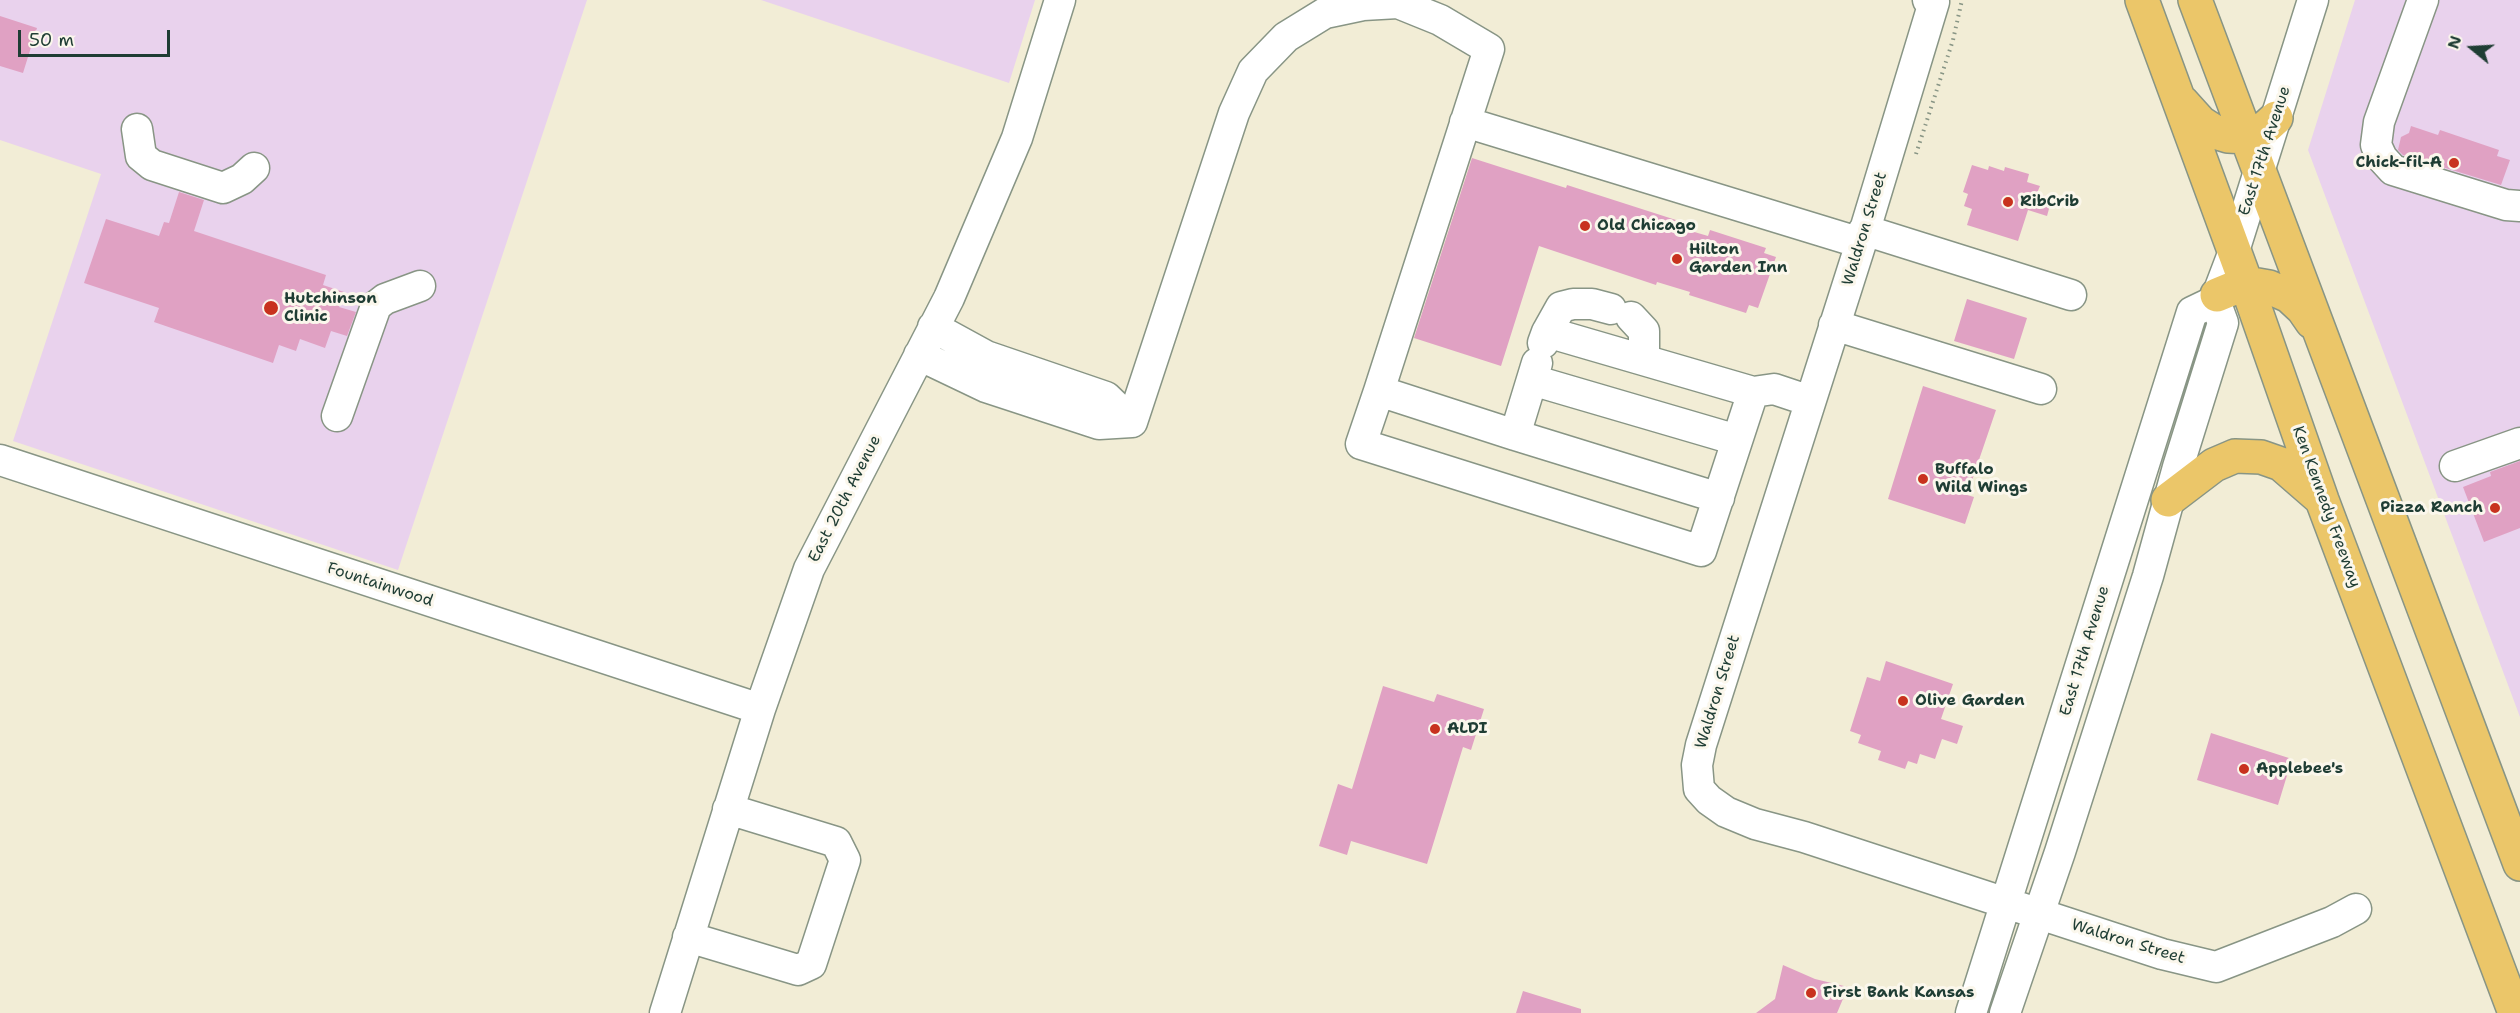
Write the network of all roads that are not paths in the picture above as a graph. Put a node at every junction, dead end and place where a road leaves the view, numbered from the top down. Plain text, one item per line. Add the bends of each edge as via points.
1 (1060, 0) edge
2 (2142, 0) edge
3 (2195, 0) edge
4 (2313, 0) edge
5 (2423, 0) edge
6 (1400, 1) edge
7 (1932, 1) edge
8 (2177, 96) junction
9 (2276, 118) junction
10 (1465, 122) junction
11 (137, 129) dead end
12 (2247, 137) junction
13 (254, 168) dead end
14 (2259, 170) junction
15 (2520, 206) edge
16 (1862, 236) junction
17 (2234, 251) junction
18 (2246, 283) junction
19 (420, 286) dead end
20 (2071, 295) dead end
21 (2216, 298) junction
22 (1834, 325) junction
23 (933, 327) junction
24 (2322, 335) junction
25 (1540, 354) junction
26 (919, 355) junction
27 (1644, 359) junction
28 (2041, 389) dead end
29 (1379, 390) junction
30 (1753, 392) junction
31 (1810, 401) junction
32 (337, 416) dead end
33 (1132, 422) junction
34 (1515, 435) junction
35 (1737, 440) junction
36 (2520, 443) edge
37 (0, 460) edge
38 (2455, 466) dead end
39 (1719, 498) junction
40 (2168, 500) junction
41 (2322, 500) junction
42 (760, 709) junction
43 (728, 810) junction
44 (2520, 864) edge
45 (2005, 904) junction
46 (2356, 909) dead end
47 (2037, 914) junction
48 (688, 937) junction
49 (665, 1013) edge
50 (1971, 1013) edge
51 (2005, 1013) edge
52 (2515, 1013) edge

1 - 23 street, East 20th Avenue via 1017,138
2 - 8 highway, Ken Kennedy Freeway
3 - 12 highway
4 - 9 street, East 17th Avenue
5 - 15 street via 2379,122 2376,145 2382,158 2393,170
6 - 10 street via 1489,49
6 - 33 street via 1325,13 1286,37 1253,71 1234,113
7 - 16 street, Waldron Street
8 - 12 highway via 2189,112 2215,132
8 - 17 highway, Ken Kennedy Freeway
9 - 12 highway
9 - 14 street, East 17th Avenue
10 - 16 street
10 - 29 street
11 - 13 street via 141,156 152,165 223,188
12 - 14 highway
14 - 17 street, East 17th Avenue
14 - 24 highway
16 - 20 street
16 - 22 street, Waldron Street
17 - 18 highway, Ken Kennedy Freeway
17 - 21 street, East 17th Avenue
18 - 21 highway
18 - 24 highway via 2289,296
18 - 41 highway, Ken Kennedy Freeway
19 - 32 street via 376,306
21 - 40 street via 2223,323
21 - 45 street, East 17th Avenue via 2192,312
22 - 28 street
22 - 31 street, Waldron Street
23 - 26 street, East 20th Avenue
23 - 33 street via 986,356 1106,398
24 - 44 highway
25 - 27 street
25 - 27 street via 1561,307 1592,304 1621,313 1644,331
25 - 34 street
25 - 35 street
26 - 33 street via 986,387 1099,424
26 - 42 street, East 20th Avenue via 809,569
27 - 30 street
29 - 34 street
29 - 39 street via 1361,444 1701,551
30 - 31 street via 1774,389
30 - 35 street
31 - 45 street, Waldron Street via 1701,745 1697,765 1699,789 1726,812 1755,824
34 - 39 street
35 - 39 street
36 - 38 street
37 - 42 street, Fountainwood
40 - 41 highway via 2214,465 2235,456 2261,457 2281,464
40 - 47 street via 2144,587
41 - 52 highway, Ken Kennedy Freeway
42 - 43 street, East 20th Avenue
43 - 48 street, East 20th Avenue
43 - 48 street via 836,842 845,860 811,963 798,970
45 - 47 street, Waldron Street
45 - 50 street, East 17th Avenue
46 - 47 street, Waldron Street via 2216,967
47 - 51 street
48 - 49 street, East 20th Avenue

